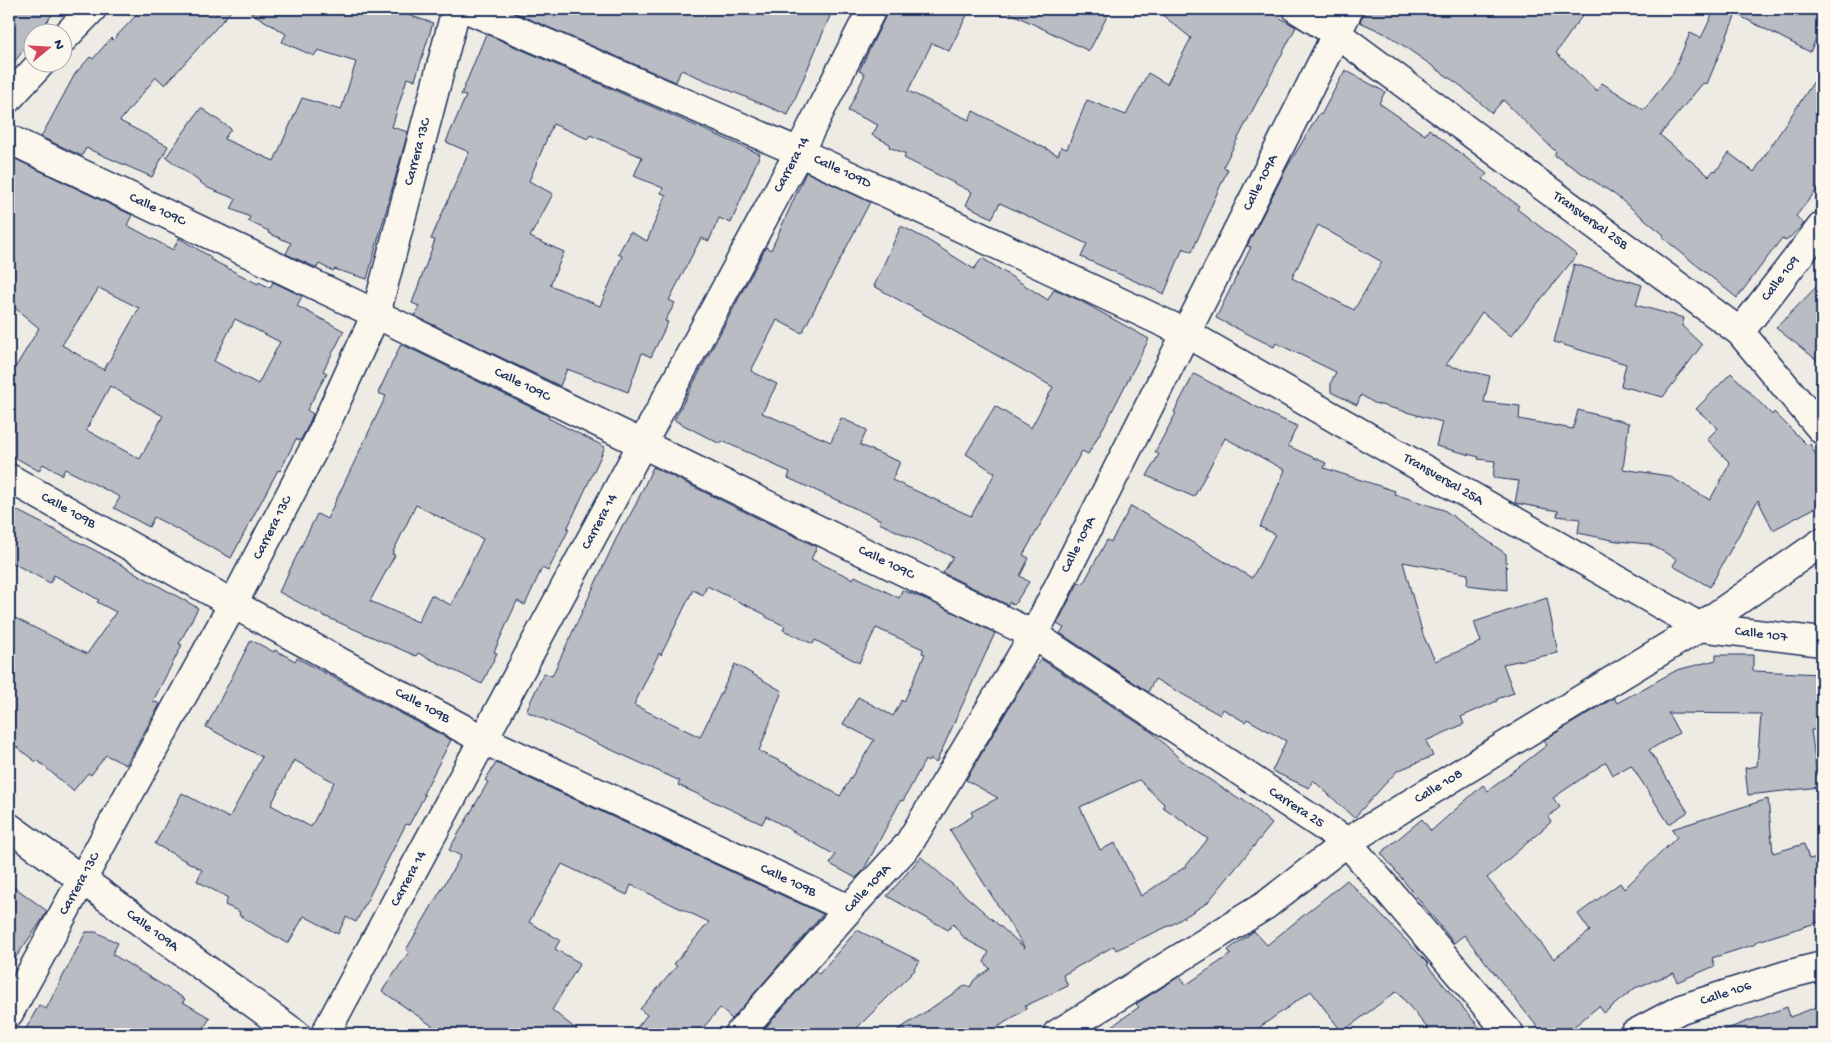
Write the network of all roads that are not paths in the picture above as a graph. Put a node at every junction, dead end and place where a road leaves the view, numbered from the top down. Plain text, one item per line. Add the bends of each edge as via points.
1 (92, 9) edge
2 (456, 9) edge
3 (466, 9) edge
4 (872, 9) edge
5 (1297, 9) edge
6 (1349, 9) edge
7 (72, 30) edge
8 (1337, 34) junction
9 (33, 72) edge
10 (9, 98) edge
11 (9, 139) edge
12 (799, 152) junction
13 (1822, 226) edge
14 (376, 314) junction
15 (1740, 332) junction
16 (1186, 333) junction
17 (1822, 430) edge
18 (642, 443) junction
19 (9, 478) edge
20 (1822, 542) edge
21 (233, 604) junction
22 (1700, 627) junction
23 (1034, 635) junction
24 (1822, 642) edge
25 (484, 740) junction
26 (9, 827) edge
27 (1347, 842) junction
28 (82, 881) junction
29 (849, 909) junction
30 (1822, 966) edge
31 (9, 1013) edge
32 (296, 1034) edge
33 (325, 1034) edge
34 (739, 1034) edge
35 (1057, 1034) edge
36 (1510, 1034) edge
37 (1634, 1034) edge

1 - 7 street
2 - 14 street, Carrera 13C
3 - 12 street, Calle 109D
4 - 12 street, Carrera 14
5 - 8 street, Transversal 25B
6 - 8 street, Calle 109A
8 - 15 street, Transversal 25B
8 - 16 street, Calle 109A
9 - 10 street
11 - 14 street, Calle 109C
12 - 16 street, Calle 109D
12 - 18 street, Carrera 14
13 - 15 street, Calle 109
14 - 18 street, Calle 109C
14 - 21 street, Carrera 13C via 320,437
15 - 17 street, Transversal 25B
16 - 22 street, Transversal 25A
16 - 23 street, Calle 109A
18 - 23 street, Calle 109C
18 - 25 street, Carrera 14
19 - 21 street, Calle 109B
20 - 22 street, Calle 108
21 - 25 street, Calle 109B
21 - 28 street, Carrera 13C
22 - 24 street, Calle 107
22 - 27 street, Calle 108
23 - 27 street, Carrera 25
23 - 29 street, Calle 109A via 908,845
25 - 29 street, Calle 109B
25 - 33 street, Carrera 14
26 - 28 street, Calle 109A
27 - 35 street, Calle 108 via 1266,905
27 - 36 street, Carrera 25
28 - 31 street, Carrera 13C
28 - 32 street, Calle 109A
29 - 34 street, Calle 109A
30 - 37 street, Calle 106 via 1680,1009

